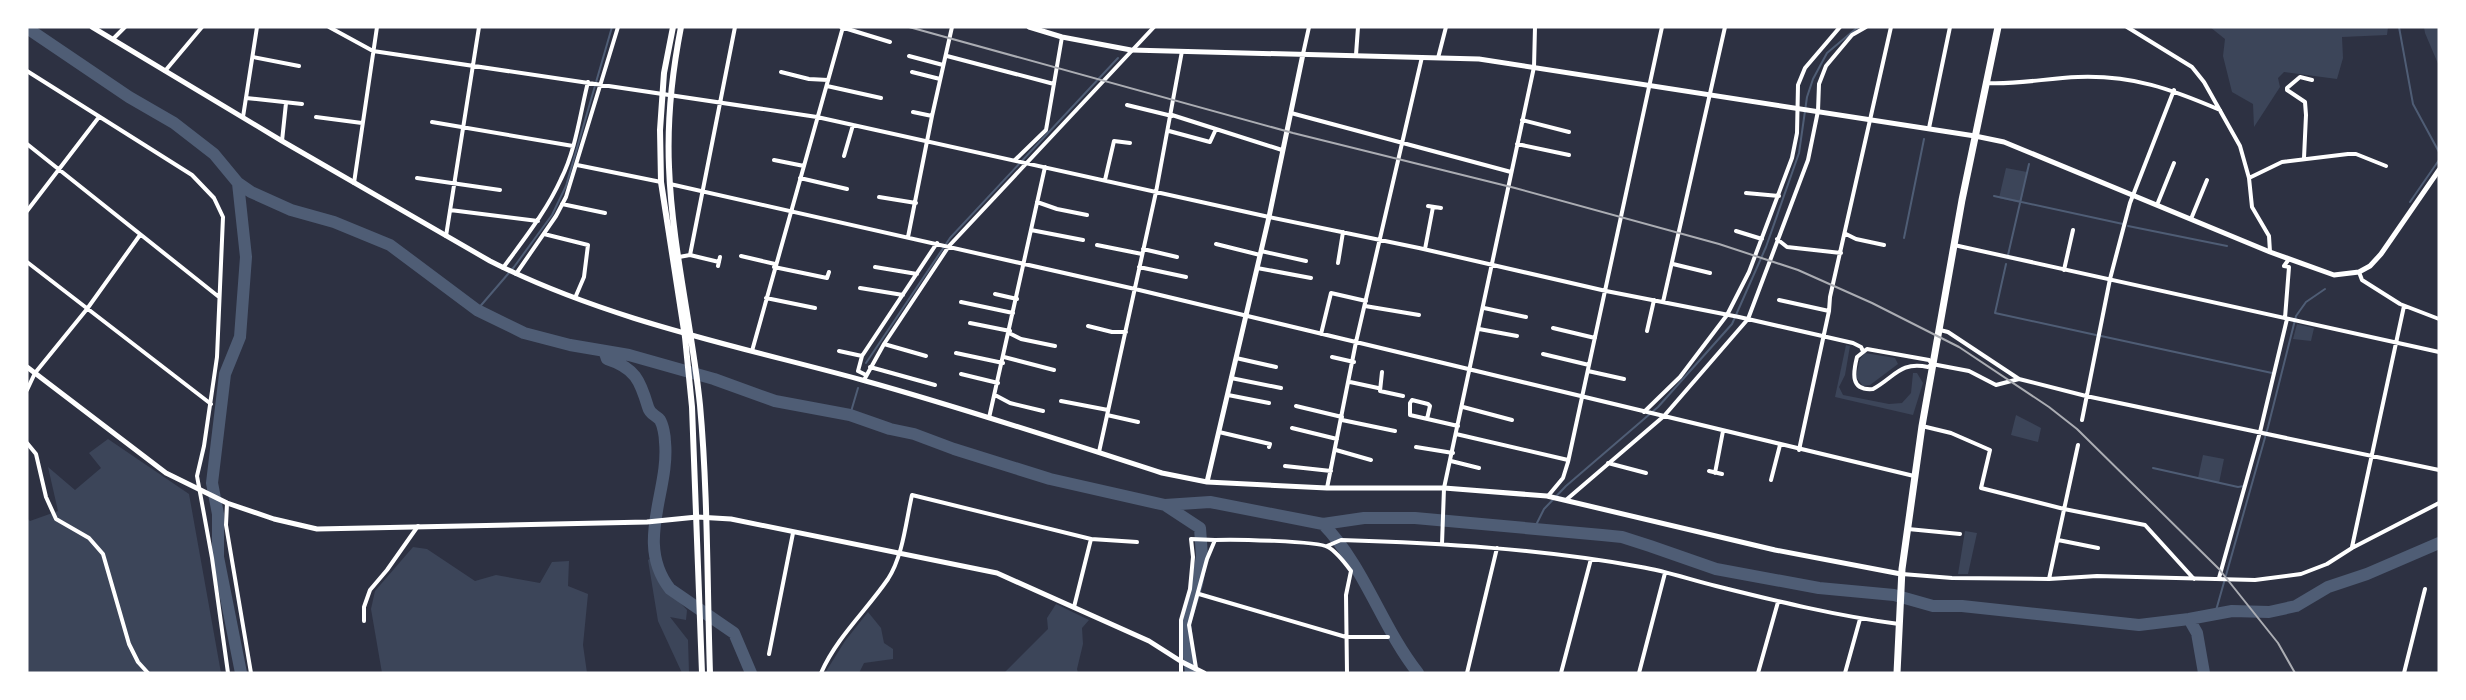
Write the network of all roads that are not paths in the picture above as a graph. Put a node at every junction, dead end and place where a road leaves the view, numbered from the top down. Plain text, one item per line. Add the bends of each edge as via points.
1 (92, 27) edge
2 (125, 27) edge
3 (202, 27) edge
4 (257, 27) edge
5 (329, 27) edge
6 (377, 27) edge
7 (479, 27) edge
8 (618, 27) edge
9 (673, 27) edge
10 (681, 27) edge
11 (735, 27) edge
12 (842, 27) edge
13 (952, 27) edge
14 (1029, 27) edge
15 (1154, 27) edge
16 (1309, 27) edge
17 (1358, 27) edge
18 (1446, 27) edge
19 (1535, 27) edge
20 (1662, 27) edge
21 (1725, 27) edge
22 (1840, 27) edge
23 (1866, 27) edge
24 (1891, 27) edge
25 (1950, 27) edge
26 (1998, 27) edge
27 (2127, 27) edge
28 (1062, 38) junction
29 (113, 39) junction
30 (890, 42) dead end
31 (1131, 50) junction
32 (1182, 50) junction
33 (374, 51) junction
34 (1303, 54) junction
35 (1356, 55) junction
36 (909, 56) dead end
37 (947, 56) junction
38 (252, 57) junction
39 (1422, 57) junction
40 (1438, 58) junction
41 (943, 65) junction
42 (299, 66) dead end
43 (473, 66) junction
44 (1534, 67) junction
45 (27, 71) edge
46 (165, 71) junction
47 (781, 72) dead end
48 (912, 72) dead end
49 (940, 78) junction
50 (828, 80) junction
51 (2312, 80) dead end
52 (588, 82) junction
53 (1986, 83) junction
54 (1054, 84) junction
55 (1651, 84) junction
56 (600, 85) junction
57 (826, 86) junction
58 (2174, 90) junction
59 (1711, 95) junction
60 (662, 96) junction
61 (671, 97) junction
62 (246, 98) junction
63 (881, 98) dead end
64 (286, 103) junction
65 (721, 103) junction
66 (302, 104) dead end
67 (1127, 105) dead end
68 (1798, 108) junction
69 (1815, 111) junction
70 (2221, 111) junction
71 (913, 112) dead end
72 (1291, 112) junction
73 (932, 116) junction
74 (1172, 116) junction
75 (99, 117) junction
76 (243, 117) junction
77 (316, 117) dead end
78 (817, 117) junction
79 (1870, 119) junction
80 (1522, 120) junction
81 (432, 122) dead end
82 (362, 123) junction
83 (853, 126) junction
84 (462, 127) junction
85 (1929, 128) junction
86 (1216, 129) junction
87 (1168, 131) junction
88 (1569, 132) dead end
89 (1976, 135) junction
90 (282, 141) junction
91 (927, 142) junction
92 (1403, 142) junction
93 (1130, 143) dead end
94 (27, 144) edge
95 (1517, 144) junction
96 (573, 146) junction
97 (1282, 150) junction
98 (1569, 155) dead end
99 (844, 156) dead end
100 (2304, 158) junction
101 (774, 160) dead end
102 (1016, 161) junction
103 (1026, 163) junction
104 (2174, 164) dead end
105 (577, 165) junction
106 (804, 166) junction
107 (2386, 166) dead end
108 (1045, 167) junction
109 (2439, 170) edge
110 (60, 171) junction
111 (1511, 172) junction
112 (417, 178) dead end
113 (800, 178) junction
114 (2249, 178) junction
115 (1105, 180) junction
116 (2207, 180) dead end
117 (661, 182) junction
118 (354, 183) junction
119 (454, 183) junction
120 (670, 184) junction
121 (847, 189) dead end
122 (500, 190) dead end
123 (703, 192) junction
124 (1156, 192) junction
125 (1746, 193) dead end
126 (2133, 195) junction
127 (1779, 196) junction
128 (879, 197) dead end
129 (1037, 202) junction
130 (916, 203) junction
131 (562, 204) junction
132 (2157, 205) junction
133 (1441, 208) dead end
134 (450, 210) junction
135 (27, 211) edge
136 (791, 212) junction
137 (605, 213) dead end
138 (1087, 215) dead end
139 (1269, 217) junction
140 (2190, 219) junction
141 (538, 221) junction
142 (1031, 230) junction
143 (2073, 230) dead end
144 (1736, 231) dead end
145 (1344, 232) junction
146 (544, 234) junction
147 (1846, 234) junction
148 (140, 235) junction
149 (445, 236) junction
150 (908, 237) junction
151 (1762, 239) junction
152 (1777, 239) junction
153 (1083, 240) dead end
154 (1380, 240) junction
155 (938, 244) junction
156 (1216, 244) dead end
157 (1097, 245) dead end
158 (1884, 245) dead end
159 (1954, 245) junction
160 (948, 246) junction
161 (1425, 249) junction
162 (1142, 252) junction
163 (2270, 252) junction
164 (1260, 253) junction
165 (1841, 253) junction
166 (690, 255) junction
167 (720, 256) dead end
168 (741, 256) dead end
169 (679, 257) junction
170 (1177, 257) dead end
171 (2289, 259) junction
172 (1306, 261) dead end
173 (27, 262) edge
174 (1338, 263) dead end
175 (1024, 264) junction
176 (1673, 264) junction
177 (775, 266) junction
178 (1493, 266) junction
179 (875, 267) dead end
180 (1139, 267) junction
181 (1257, 268) junction
182 (505, 269) junction
183 (2064, 270) junction
184 (829, 272) dead end
185 (2359, 272) junction
186 (1710, 273) dead end
187 (514, 274) junction
188 (917, 274) junction
189 (1186, 277) dead end
190 (1311, 278) dead end
191 (2110, 279) junction
192 (860, 288) dead end
193 (1135, 289) junction
194 (1606, 291) junction
195 (995, 294) dead end
196 (903, 295) junction
197 (220, 297) junction
198 (575, 298) junction
199 (766, 298) junction
200 (1017, 299) junction
201 (1654, 300) junction
202 (1779, 300) dead end
203 (961, 302) dead end
204 (1663, 302) junction
205 (1365, 303) junction
206 (2404, 306) junction
207 (815, 308) dead end
208 (1484, 308) junction
209 (87, 309) junction
210 (1829, 311) junction
211 (1013, 313) junction
212 (1419, 315) dead end
213 (1244, 316) junction
214 (1729, 316) junction
215 (1526, 317) dead end
216 (1748, 319) junction
217 (2290, 319) junction
218 (2439, 319) edge
219 (970, 323) dead end
220 (1088, 326) dead end
221 (1553, 328) dead end
222 (1479, 329) junction
223 (1939, 330) junction
224 (1647, 331) dead end
225 (1009, 332) junction
226 (1126, 332) junction
227 (1321, 334) junction
228 (688, 335) junction
229 (1517, 336) dead end
230 (1824, 337) junction
231 (1595, 338) junction
232 (1356, 342) junction
233 (2396, 342) junction
234 (884, 344) junction
235 (1055, 346) dead end
236 (752, 351) junction
237 (839, 351) dead end
238 (1863, 351) junction
239 (2439, 352) edge
240 (956, 353) dead end
241 (1543, 354) dead end
242 (862, 356) junction
243 (926, 356) dead end
244 (1004, 357) junction
245 (1332, 357) dead end
246 (1235, 358) junction
247 (1354, 362) junction
248 (1003, 363) junction
249 (1932, 364) junction
250 (1589, 365) junction
251 (870, 367) junction
252 (1276, 367) dead end
253 (27, 368) edge
254 (1054, 370) dead end
255 (1470, 370) junction
256 (1588, 371) junction
257 (1382, 372) dead end
258 (34, 373) junction
259 (961, 374) dead end
260 (865, 378) junction
261 (1230, 378) junction
262 (1624, 379) dead end
263 (2019, 379) junction
264 (1350, 382) junction
265 (998, 383) junction
266 (934, 384) dead end
267 (1281, 388) dead end
268 (1378, 388) junction
269 (27, 390) edge
270 (995, 395) junction
271 (1227, 395) junction
272 (1404, 396) dead end
273 (2086, 396) junction
274 (1582, 397) junction
275 (1061, 401) dead end
276 (1269, 403) dead end
277 (211, 404) junction
278 (1296, 406) dead end
279 (1463, 406) junction
280 (1043, 411) dead end
281 (1107, 412) junction
282 (1647, 412) junction
283 (1664, 416) junction
284 (1342, 418) junction
285 (989, 419) junction
286 (1427, 419) junction
287 (1512, 420) dead end
288 (2082, 420) dead end
289 (1138, 422) dead end
290 (1458, 426) junction
291 (1922, 426) junction
292 (1292, 428) dead end
293 (1395, 431) dead end
294 (1723, 431) junction
295 (1218, 432) junction
296 (2264, 433) junction
297 (1456, 434) junction
298 (1337, 439) junction
299 (27, 443) edge
300 (1780, 445) junction
301 (2078, 445) dead end
302 (1269, 447) dead end
303 (1416, 447) dead end
304 (1336, 450) junction
305 (1799, 450) junction
306 (1099, 453) junction
307 (1453, 453) junction
308 (2371, 455) junction
309 (1371, 460) dead end
310 (1451, 460) junction
311 (1568, 460) junction
312 (1608, 463) junction
313 (1285, 466) dead end
314 (1479, 468) dead end
315 (2439, 469) edge
316 (1331, 471) junction
317 (1709, 471) dead end
318 (1646, 473) dead end
319 (1715, 473) junction
320 (1722, 474) dead end
321 (1915, 476) junction
322 (1771, 480) dead end
323 (1207, 482) junction
324 (198, 488) junction
325 (1327, 488) junction
326 (1444, 490) junction
327 (1549, 496) junction
328 (1563, 500) junction
329 (225, 502) junction
330 (2439, 503) edge
331 (2064, 509) junction
332 (698, 517) junction
333 (706, 518) junction
334 (418, 525) junction
335 (1907, 529) junction
336 (793, 533) junction
337 (1960, 534) dead end
338 (1091, 539) junction
339 (1215, 540) junction
340 (2058, 540) junction
341 (1137, 542) dead end
342 (1442, 542) junction
343 (1327, 546) junction
344 (1497, 548) junction
345 (2098, 548) dead end
346 (2352, 548) junction
347 (898, 553) junction
348 (1591, 559) junction
349 (1665, 573) junction
350 (1901, 576) junction
351 (2220, 578) junction
352 (2049, 579) junction
353 (2195, 579) junction
354 (2424, 589) dead end
355 (1199, 594) junction
356 (1778, 602) junction
357 (1074, 607) junction
358 (1860, 619) junction
359 (364, 621) dead end
360 (1899, 623) junction
361 (1346, 637) junction
362 (1388, 637) dead end
363 (769, 654) dead end
364 (1182, 662) junction
365 (1196, 668) junction
366 (148, 673) edge
367 (228, 673) edge
368 (251, 673) edge
369 (702, 673) edge
370 (710, 673) edge
371 (821, 673) edge
372 (1181, 673) edge
373 (1204, 673) edge
374 (1347, 673) edge
375 (1467, 673) edge
376 (1561, 673) edge
377 (1639, 673) edge
378 (1758, 673) edge
379 (1845, 673) edge
380 (1897, 673) edge
381 (2404, 673) edge

1 - 29 street
2 - 29 street
3 - 46 street
4 - 38 street
5 - 33 street
6 - 33 street
7 - 43 street
8 - 56 street
9 - 60 main road
10 - 61 main road
11 - 65 street
12 - 30 street
12 - 50 street
13 - 37 street
14 - 28 street
15 - 31 street
16 - 34 street
17 - 35 street
18 - 40 street
19 - 44 street
20 - 55 street
21 - 59 street
22 - 68 street via 1805,68 1798,85
23 - 69 street via 1852,35 1826,66
24 - 79 street
25 - 85 street
26 - 53 highway
27 - 70 street via 2199,73
28 - 31 street
28 - 54 street
29 - 46 street
31 - 32 street
31 - 103 street
32 - 34 street
32 - 74 street
33 - 43 street
33 - 82 street
34 - 35 street
34 - 72 street
35 - 39 street
36 - 41 street
37 - 41 street
37 - 54 street
38 - 42 street
38 - 62 street
39 - 40 street
39 - 92 street
40 - 44 street
41 - 49 street
43 - 52 street
43 - 84 street
44 - 55 street
44 - 80 street
45 - 75 street
46 - 76 street
47 - 50 street
48 - 49 street
49 - 73 street
50 - 57 street
51 - 100 street via 2300,77 2287,88 2304,102
52 - 56 street
52 - 96 street
53 - 58 street via 2040,82 2077,76 2128,78
53 - 89 highway
54 - 102 street via 1046,130
55 - 59 street
55 - 194 street
56 - 60 street
56 - 105 street
57 - 63 street
57 - 78 street
58 - 70 street
58 - 126 street
59 - 68 street
59 - 176 street
60 - 61 street
60 - 117 main road
61 - 65 street
61 - 120 main road
62 - 64 street
62 - 76 street
64 - 66 street
64 - 90 street
65 - 78 street
65 - 123 street
67 - 74 street
68 - 69 street
68 - 127 street via 1792,158
69 - 79 street
69 - 152 street via 1808,160
70 - 114 street via 2240,146
71 - 73 street
72 - 92 street
72 - 97 street
73 - 91 street
74 - 86 street
74 - 87 street
75 - 110 street
75 - 197 street via 192,175 214,198 223,217
76 - 90 street
77 - 82 street
78 - 83 street
78 - 106 street
79 - 85 street
79 - 147 street
80 - 88 street
80 - 95 street
81 - 84 street
82 - 118 street
83 - 91 street
83 - 99 street
84 - 96 street
84 - 119 street
85 - 89 street
86 - 87 street via 1210,142
86 - 97 street
87 - 124 street
89 - 126 street via 2004,142
89 - 159 highway
90 - 118 street
91 - 102 street
91 - 130 street
92 - 111 street
92 - 154 street
93 - 115 street via 1114,141
94 - 110 street
95 - 98 street
95 - 111 street
96 - 141 street via 562,179
97 - 139 street
100 - 107 street via 2356,154
100 - 114 street via 2282,162
101 - 106 street
102 - 103 street
103 - 108 street
103 - 160 street
104 - 132 street
105 - 117 street
105 - 131 street
106 - 113 street
108 - 115 street
108 - 129 street
109 - 185 street via 2381,254
110 - 135 street
110 - 148 street
111 - 178 street
112 - 119 street
113 - 121 street
113 - 136 street
114 - 163 street via 2254,212 2269,236
115 - 124 street
116 - 140 street
117 - 228 main road
118 - 149 street
119 - 122 street
119 - 134 street
120 - 123 street
120 - 169 main road
123 - 136 street
123 - 166 street
124 - 139 street
124 - 162 street
125 - 127 street
126 - 132 street
126 - 191 street
127 - 151 street
128 - 130 street
129 - 138 street
129 - 142 street
130 - 150 street
131 - 137 street
131 - 146 street
132 - 140 street
133 - 161 street via 1430,206
134 - 141 street
134 - 149 street
136 - 150 street
136 - 177 street
139 - 145 street
139 - 164 street
140 - 163 street
141 - 182 street
142 - 153 street
142 - 175 street
143 - 183 street
144 - 151 street
145 - 154 street
145 - 174 street
146 - 187 street
146 - 198 street via 588,245 584,278
147 - 158 street
147 - 165 street
148 - 197 street
148 - 209 street
149 - 182 street
150 - 155 street
151 - 214 street
152 - 165 street via 1787,247
152 - 216 street
154 - 161 street
154 - 205 street
155 - 160 street
155 - 188 street
156 - 164 street
157 - 162 street
159 - 183 street
159 - 223 highway
160 - 175 street
160 - 234 street
161 - 178 street
162 - 170 street
162 - 180 street
163 - 171 street
164 - 172 street
164 - 181 street
165 - 210 street
166 - 167 street via 719,264
166 - 169 street
168 - 177 street
169 - 228 main road
171 - 185 street via 2334,275
171 - 217 street via 2284,266 2289,267
173 - 209 street
175 - 193 street
175 - 200 street
176 - 186 street
176 - 204 street
177 - 184 street via 827,278
177 - 199 street
178 - 194 street
178 - 208 street
179 - 188 street
180 - 189 street
180 - 193 street
181 - 190 street
181 - 213 street
182 - 187 street
183 - 191 street
185 - 206 street via 2362,280
187 - 198 street
188 - 196 street
191 - 217 street
191 - 273 street
192 - 196 street
193 - 213 street
193 - 226 street
194 - 201 street
194 - 231 street
195 - 200 street
196 - 242 street
197 - 277 street
198 - 228 street
199 - 207 street
199 - 236 street
200 - 211 street
201 - 204 street
201 - 224 street
202 - 210 street
203 - 211 street
204 - 214 street
205 - 212 street
205 - 227 street via 1331,293
205 - 232 street
206 - 218 street
206 - 233 street
208 - 215 street
208 - 222 street
209 - 258 street
209 - 277 street
210 - 230 street
211 - 225 street
213 - 227 street
213 - 246 street
214 - 216 street
214 - 282 street
216 - 230 street
216 - 283 street
217 - 233 street
217 - 296 street
219 - 225 street
220 - 226 street
221 - 231 street
222 - 229 street
222 - 255 street
223 - 249 highway
223 - 263 street
225 - 235 street via 1021,339
225 - 244 street
226 - 281 street
227 - 232 street
228 - 236 street
228 - 332 main road
228 - 333 main road via 700,408
230 - 238 street via 1853,343
230 - 305 street
231 - 250 street
232 - 247 street
232 - 255 street
233 - 239 street
233 - 308 street
234 - 243 street
234 - 251 street
236 - 260 street
237 - 242 street
238 - 249 street via 1876,350 1929,360
238 - 249 street via 1857,357 1853,376 1855,384 1866,389 1879,386 1905,366
240 - 248 street
241 - 250 street
242 - 260 street via 858,370
244 - 248 street
244 - 254 street
245 - 247 street
246 - 252 street
246 - 261 street
247 - 264 street
248 - 265 street
249 - 263 street via 1969,371 1996,385
249 - 291 highway
250 - 256 street
251 - 260 street
251 - 266 street
253 - 258 street
255 - 274 street
255 - 279 street
256 - 262 street
256 - 274 street
257 - 268 street
258 - 269 street
258 - 324 street via 166,473
259 - 265 street
260 - 285 street
261 - 267 street
261 - 271 street
263 - 273 street
264 - 268 street
264 - 284 street
265 - 270 street
268 - 272 street
270 - 280 street
270 - 285 street
271 - 276 street
271 - 295 street
273 - 288 street
273 - 296 street
274 - 282 street
274 - 311 street
275 - 281 street
277 - 324 street via 196,476
278 - 284 street
279 - 287 street
279 - 290 street
281 - 289 street
281 - 306 street
282 - 283 street
283 - 294 street
283 - 312 street
284 - 293 street
284 - 298 street
285 - 306 street
286 - 286 street via 1410,415 1413,400 1430,406
286 - 290 street
290 - 297 street
291 - 321 highway
291 - 331 street via 1951,433 1990,450 1982,488
292 - 298 street
294 - 300 street
294 - 319 street
295 - 302 street via 1270,444
295 - 323 street
296 - 308 street
296 - 351 street
297 - 307 street
297 - 311 street
298 - 304 street
299 - 366 street via 36,454 46,497 56,519 89,538 103,554 129,644
300 - 305 street
300 - 322 street
301 - 331 street
303 - 307 street
304 - 309 street
304 - 316 street
305 - 321 street
306 - 323 street
307 - 310 street
308 - 315 street
308 - 346 street
310 - 314 street
310 - 326 street
311 - 327 street via 1563,478
312 - 318 street
312 - 328 street
313 - 316 street
316 - 325 street
317 - 319 street
319 - 320 street
321 - 335 highway
323 - 325 street
324 - 329 street
324 - 367 street
325 - 326 street
326 - 327 street
326 - 342 street
327 - 328 street
328 - 350 street
329 - 334 street via 317,529
329 - 368 street
330 - 346 street
331 - 340 street
331 - 353 street via 2145,525
332 - 333 street
332 - 334 street via 647,522
332 - 369 main road
333 - 336 street via 731,519
333 - 370 main road
334 - 359 street via 370,590
335 - 337 street
335 - 350 highway
336 - 347 street
336 - 363 street
338 - 341 street
338 - 347 street via 912,495
338 - 357 street
339 - 343 street
339 - 355 street
339 - 364 street via 1191,538 1190,589 1181,620
340 - 345 street
340 - 352 street
342 - 343 street via 1341,540
342 - 344 street
343 - 361 street via 1351,571 1346,595
344 - 348 street
344 - 375 street
346 - 351 street via 2301,574 2255,580
347 - 357 street via 998,573
347 - 371 street via 889,577 831,652
348 - 349 street
348 - 376 street
349 - 356 street
349 - 377 street
350 - 352 street
350 - 360 highway
351 - 353 street
352 - 353 street
354 - 381 street
355 - 361 street
355 - 365 street via 1189,625
356 - 358 street
356 - 378 street
357 - 364 street via 1158,645
358 - 360 street
358 - 379 street
360 - 380 highway
361 - 362 street
361 - 374 street
364 - 365 street
364 - 372 street
365 - 373 street

